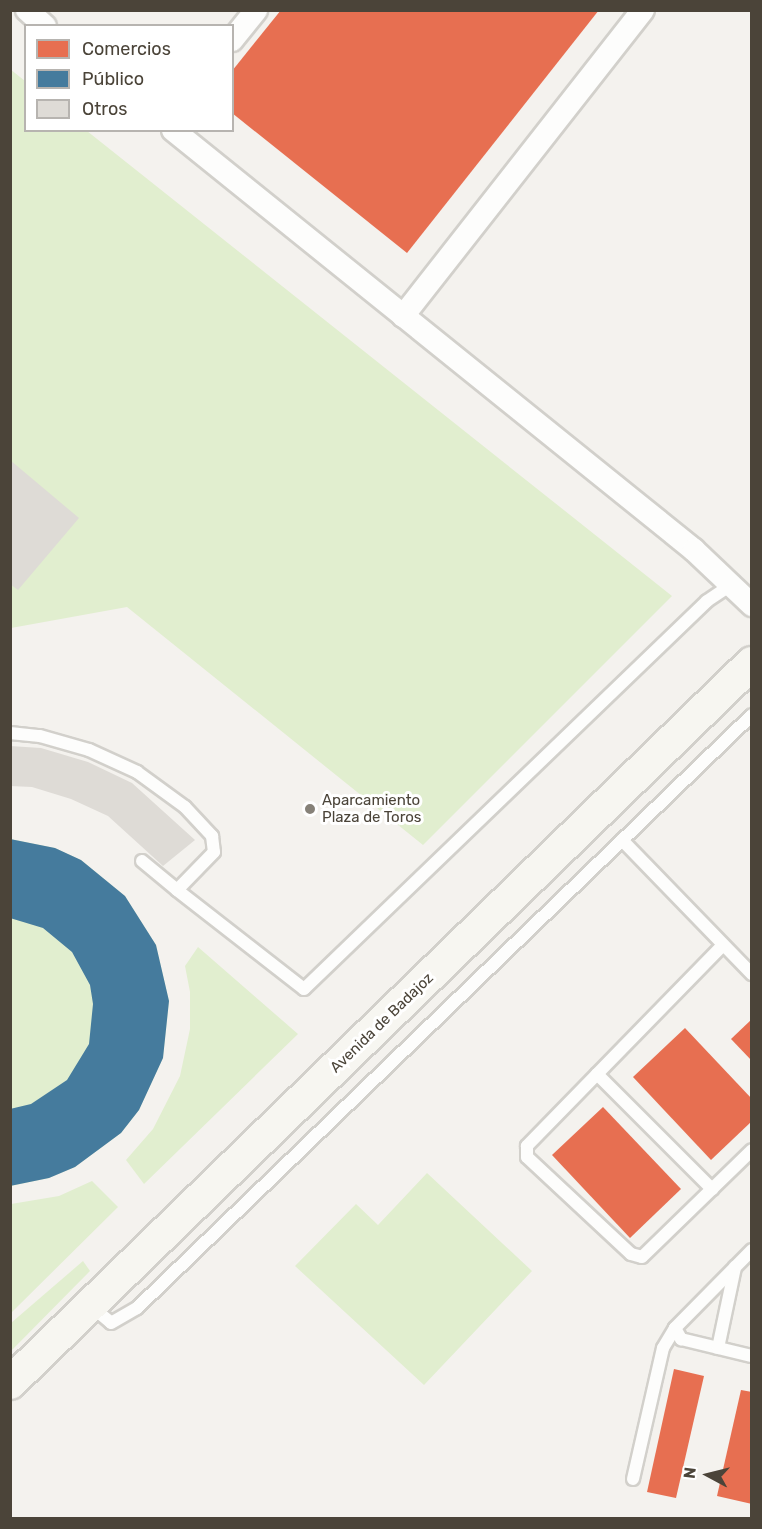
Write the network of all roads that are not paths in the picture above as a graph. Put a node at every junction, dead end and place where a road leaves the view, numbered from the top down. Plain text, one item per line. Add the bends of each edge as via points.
1 (27, 10) edge
2 (256, 10) edge
3 (643, 10) edge
4 (43, 24) edge
5 (234, 38) edge
6 (175, 132) edge
7 (403, 316) junction
8 (731, 585) junction
9 (752, 605) edge
10 (752, 663) edge
11 (752, 715) edge
12 (10, 733) edge
13 (622, 840) junction
14 (142, 861) dead end
15 (177, 890) junction
16 (723, 945) junction
17 (752, 974) edge
18 (597, 1074) junction
19 (752, 1150) edge
20 (712, 1189) junction
21 (750, 1256) edge
22 (736, 1265) junction
23 (91, 1306) junction
24 (675, 1328) junction
25 (718, 1348) junction
26 (752, 1356) edge
27 (11, 1383) edge
28 (633, 1479) dead end

1 - 4 street
2 - 5 street
3 - 7 street
6 - 7 street
7 - 8 street via 694,550
8 - 9 street
8 - 15 lane via 707,601 304,989
10 - 23 main road, Avenida de Badajoz
11 - 13 lane
12 - 15 lane via 40,736 89,750 137,772 185,807 212,836 214,852
13 - 16 lane
13 - 23 lane via 137,1308 111,1323
14 - 15 lane
16 - 17 lane
16 - 18 lane
18 - 20 lane
18 - 20 lane via 527,1146 527,1157 631,1254 642,1257
19 - 20 lane
21 - 22 lane
22 - 24 lane
22 - 25 lane
23 - 27 main road, Avenida de Badajoz
24 - 25 lane via 681,1339
24 - 28 lane via 663,1348
25 - 26 lane

